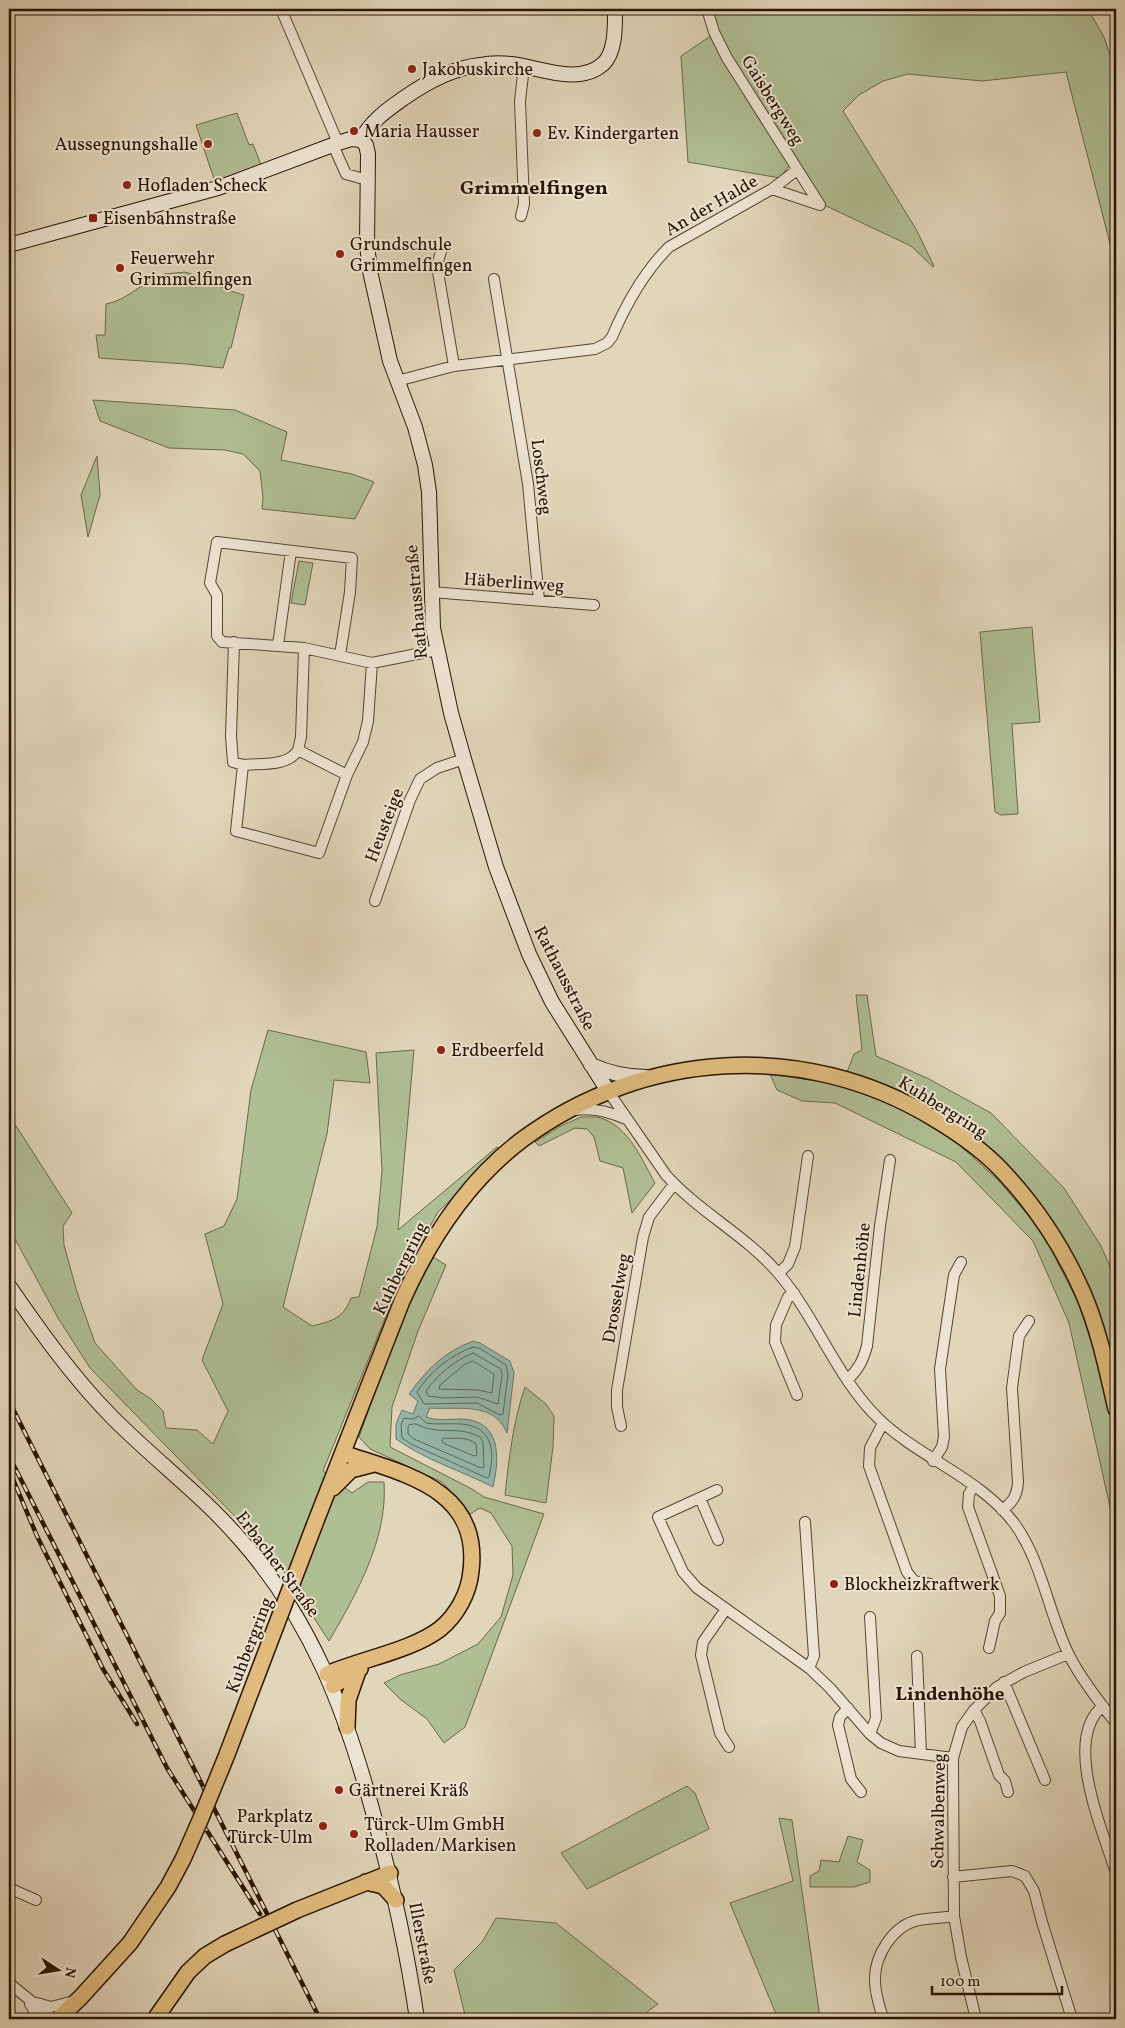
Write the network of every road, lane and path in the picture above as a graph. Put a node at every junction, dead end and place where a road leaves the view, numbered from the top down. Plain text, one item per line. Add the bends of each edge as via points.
1 (281, 9) edge
2 (615, 9) edge
3 (707, 9) edge
4 (524, 66) junction
5 (361, 140) junction
6 (335, 144) junction
7 (797, 170) junction
8 (369, 178) junction
9 (772, 189) junction
10 (521, 216) dead end
11 (9, 245) edge
12 (441, 251) dead end
13 (494, 279) dead end
14 (508, 358) junction
15 (454, 366) junction
16 (397, 381) junction
17 (291, 551) junction
18 (431, 592) junction
19 (539, 600) junction
20 (594, 605) dead end
21 (234, 642) junction
22 (278, 644) junction
23 (304, 648) junction
24 (437, 650) junction
25 (340, 655) junction
26 (372, 663) junction
27 (298, 750) junction
28 (464, 760) junction
29 (243, 765) junction
30 (348, 776) junction
31 (375, 901) dead end
32 (591, 1066) junction
33 (648, 1077) junction
34 (608, 1091) junction
35 (564, 1112) junction
36 (628, 1120) junction
37 (808, 1156) dead end
38 (890, 1160) dead end
39 (674, 1184) junction
40 (961, 1262) dead end
41 (779, 1273) junction
42 (9, 1286) edge
43 (794, 1293) junction
44 (1029, 1321) dead end
45 (848, 1379) junction
46 (797, 1395) dead end
47 (1116, 1409) edge
48 (883, 1423) junction
49 (621, 1426) dead end
50 (343, 1453) junction
51 (933, 1461) junction
52 (376, 1464) junction
53 (974, 1486) junction
54 (717, 1490) dead end
55 (700, 1498) junction
56 (324, 1500) junction
57 (1002, 1510) junction
58 (805, 1522) dead end
59 (718, 1540) dead end
60 (930, 1584) dead end
61 (726, 1609) junction
62 (870, 1617) dead end
63 (989, 1648) dead end
64 (1068, 1654) junction
65 (372, 1658) junction
66 (928, 1662) dead end
67 (809, 1668) junction
68 (358, 1671) junction
69 (330, 1680) junction
70 (1004, 1682) junction
71 (1103, 1706) junction
72 (848, 1708) junction
73 (974, 1710) junction
74 (1116, 1723) edge
75 (347, 1727) junction
76 (870, 1734) junction
77 (729, 1747) dead end
78 (921, 1754) junction
79 (953, 1758) junction
80 (1045, 1780) dead end
81 (860, 1792) dead end
82 (1008, 1792) dead end
83 (1116, 1873) edge
84 (390, 1874) junction
85 (953, 1877) junction
86 (366, 1882) junction
87 (9, 1888) edge
88 (36, 1900) dead end
89 (396, 1900) junction
90 (954, 1916) junction
91 (9, 1983) edge
92 (27, 1998) junction
93 (81, 1998) junction
94 (39, 2019) edge
95 (53, 2019) edge
96 (58, 2019) edge
97 (155, 2019) edge
98 (417, 2019) edge
99 (884, 2019) edge
100 (976, 2019) edge
101 (1072, 2019) edge

1 - 6 street
2 - 4 street via 612,43 602,64 575,74
3 - 7 street, Gaisbergweg via 727,58
4 - 5 street via 487,64 446,74 383,113
4 - 10 street via 520,101 524,204
5 - 6 street via 351,139
5 - 8 street, Rathausstraße via 368,154
6 - 8 street via 346,174
6 - 11 street via 218,188
7 - 9 street, An der Halde
7 - 9 street, Gaisbergweg via 820,205
8 - 16 street, Rathausstraße via 367,244 370,271
9 - 14 street, An der Halde via 669,247 635,291 607,343 595,349
12 - 15 street via 437,266
13 - 14 street
14 - 15 street, An der Halde
14 - 19 street, Loschweg via 528,484
15 - 16 street, An der Halde
16 - 18 street, Rathausstraße via 425,464
17 - 21 street via 217,542 210,584 217,595 217,636 222,642
17 - 22 street
17 - 25 street via 352,558
18 - 19 street, Häberlinweg
18 - 24 street, Rathausstraße
19 - 20 street, Häberlinweg
21 - 22 street
21 - 29 street via 231,736 233,762
22 - 23 street
23 - 25 street
23 - 27 street
24 - 26 street
24 - 28 street, Rathausstraße
25 - 26 street
26 - 30 street via 368,721
27 - 29 street via 294,757 284,761
27 - 30 street
28 - 31 street, Heusteige via 437,768 420,779
28 - 32 street, Rathausstraße via 516,923 552,1002
29 - 30 street via 236,831 319,853
32 - 33 street via 613,1074
32 - 34 street, Rathausstraße
33 - 34 main road, Kuhbergring
33 - 47 main road, Kuhbergring via 682,1070 748,1066 807,1070 877,1089 912,1105 954,1131 1006,1175 1048,1228 1066,1257 1100,1341
34 - 35 main road, Kuhbergring
34 - 36 street
35 - 36 street via 596,1110
35 - 50 main road, Kuhbergring via 523,1140 482,1175 436,1233 402,1301
36 - 39 street
37 - 41 street via 794,1247 788,1264
38 - 45 street, Lindenhöhe via 867,1346 858,1371
39 - 41 street
39 - 49 street, Drosselweg via 649,1217 643,1237 618,1390
40 - 51 street via 954,1275 940,1369 944,1437
41 - 43 street
42 - 69 street, Erbacher Straße via 75,1376 110,1416 204,1501 240,1539 298,1618
43 - 45 street
43 - 46 street via 788,1297 776,1325 775,1342
44 - 57 street via 1019,1336 1012,1388 1018,1493
45 - 48 street via 869,1410
48 - 51 street
48 - 60 street via 868,1456 874,1486 907,1572 914,1581
50 - 52 main road
50 - 56 main road, Kuhbergring
51 - 53 street
52 - 56 main road via 359,1467 346,1474
52 - 65 main road via 432,1487 453,1505 467,1529 473,1556 470,1584 458,1609 439,1629
53 - 57 street
53 - 63 street via 969,1494 968,1507 1000,1596 1000,1613
54 - 55 street
55 - 59 street
55 - 61 street via 658,1517 683,1572 696,1588
56 - 93 main road, Kuhbergring, bridge via 226,1758 183,1859 130,1943
57 - 64 street via 1024,1540
58 - 67 street via 812,1541 814,1656
61 - 67 street
61 - 77 street via 703,1642 701,1655 720,1734
62 - 76 street via 875,1633 876,1718
64 - 70 street, Schwalbenweg
64 - 71 street
65 - 68 main road
65 - 69 main road
66 - 78 street via 917,1660
67 - 72 street
68 - 69 main road
68 - 75 main road via 348,1700
69 - 75 street, Erbacher Straße
70 - 73 street, Schwalbenweg
70 - 80 street
71 - 74 street
71 - 83 street via 1090,1719 1084,1756
72 - 76 street
72 - 81 street via 838,1725 850,1779
73 - 79 street, Schwalbenweg via 962,1727
73 - 82 street
75 - 84 street, Erbacher Straße via 364,1776
76 - 78 street via 891,1748
78 - 79 street
79 - 85 street, Schwalbenweg
84 - 86 main road
84 - 89 street, Illerstraße
85 - 90 street, Schwalbenweg
85 - 101 street via 1012,1872 1025,1876 1034,1891
86 - 89 main road via 382,1886
86 - 97 main road, bridge via 297,1910 205,1956 188,1972
87 - 88 street
89 - 98 street, Illerstraße
90 - 99 street via 918,1920 891,1938 882,1951 875,1981
90 - 100 street, Schwalbenweg
91 - 92 street
92 - 93 street via 51,2006
92 - 94 street
92 - 95 street
93 - 96 main road, Kuhbergring

